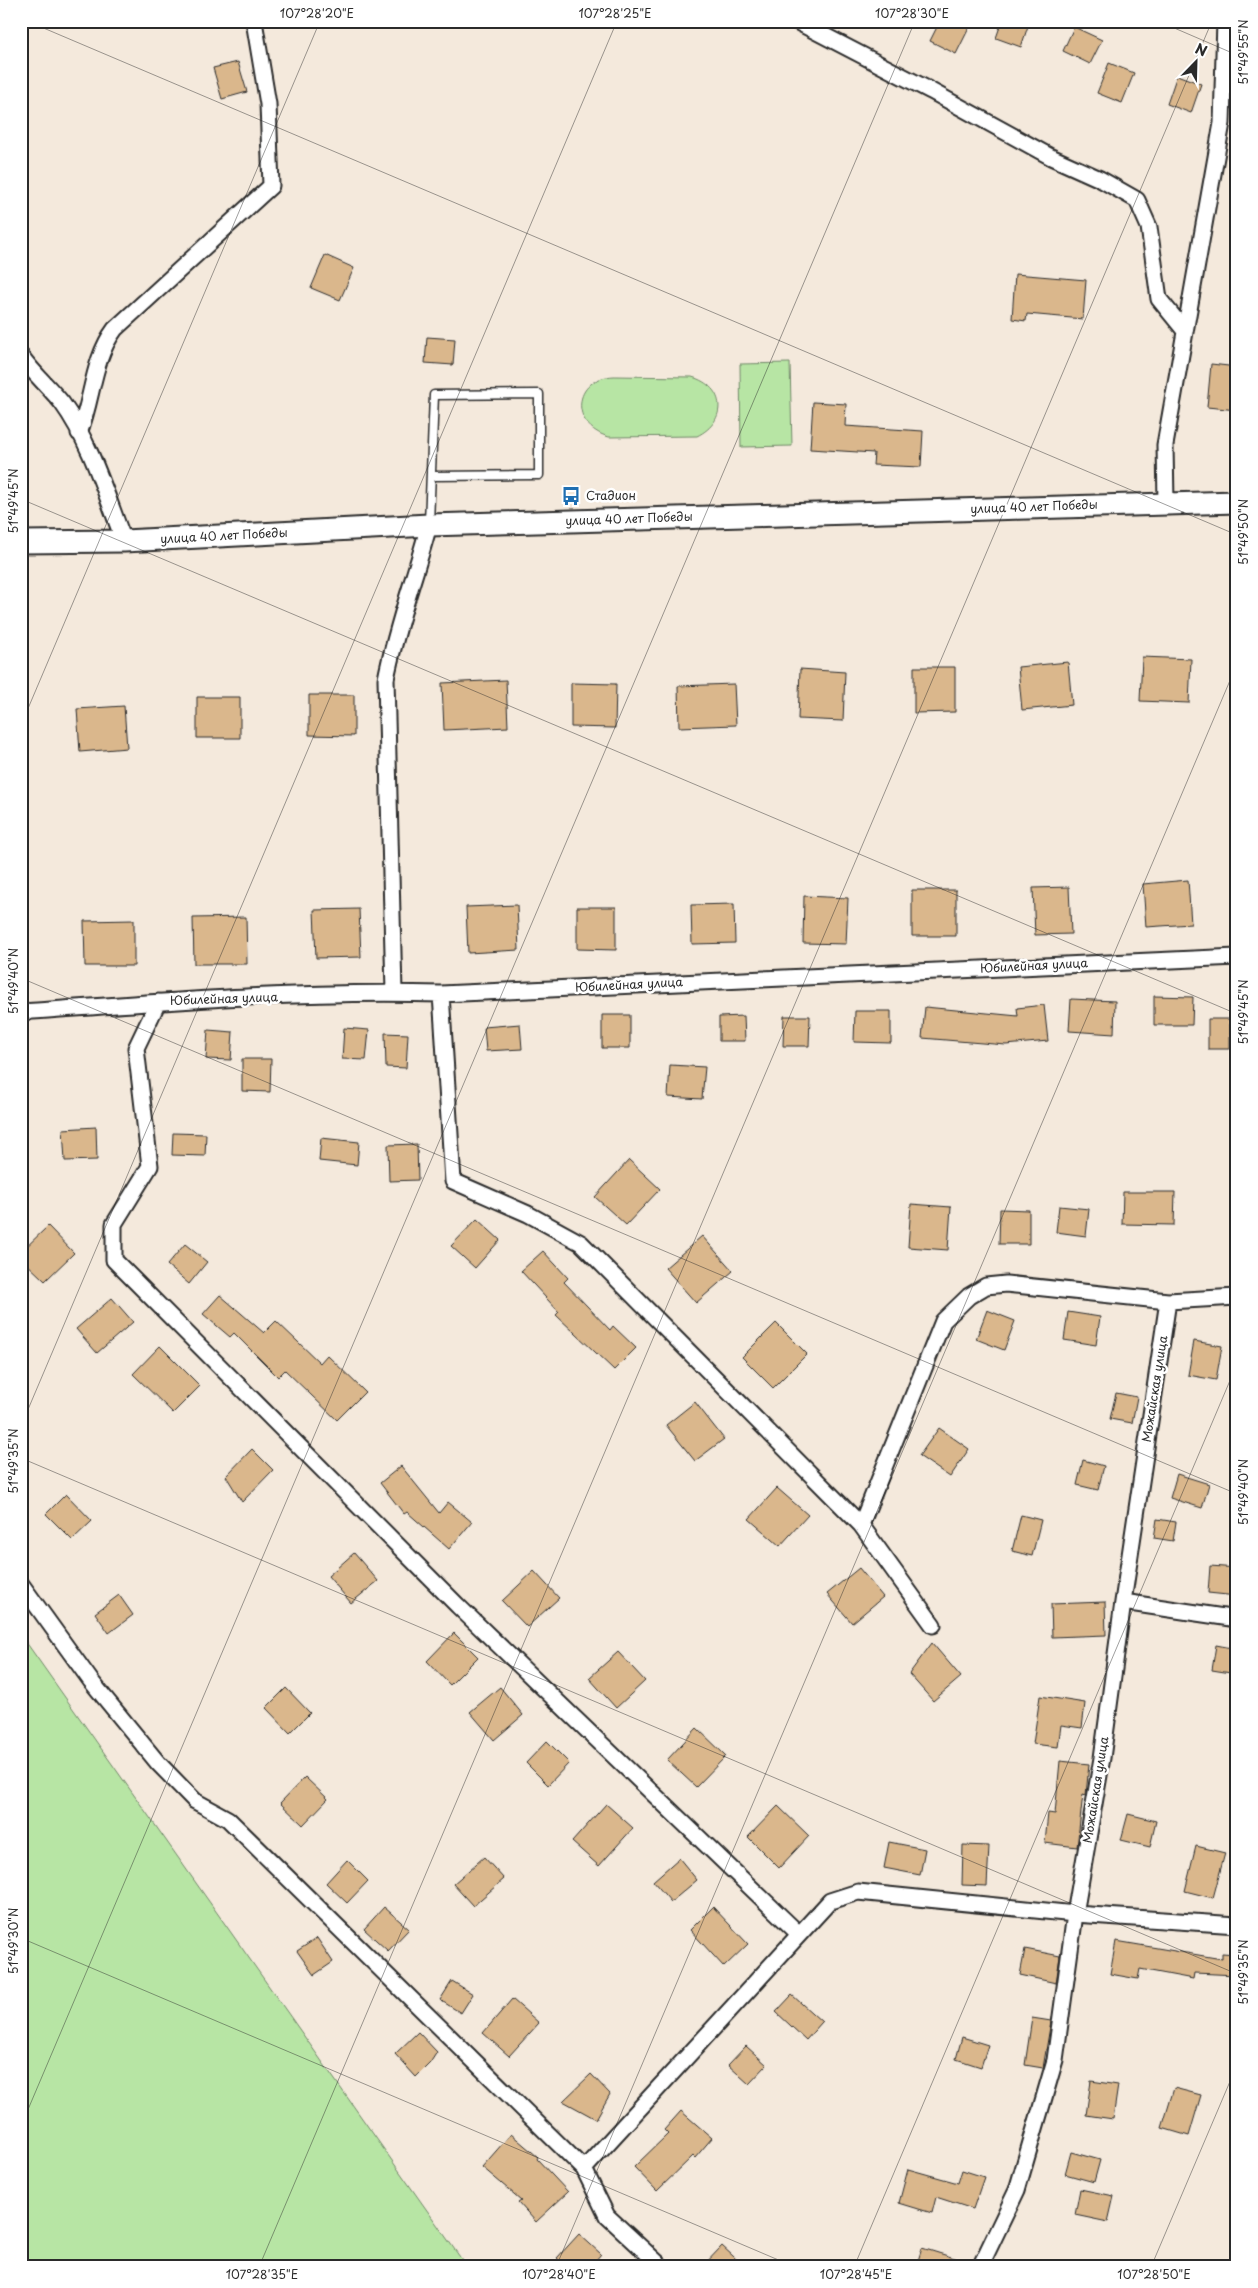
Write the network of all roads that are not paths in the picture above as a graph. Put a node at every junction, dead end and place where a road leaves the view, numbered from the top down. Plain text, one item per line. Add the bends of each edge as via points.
1 (254, 21) edge
2 (796, 21) edge
3 (1225, 21) edge
4 (1185, 331) junction
5 (21, 356) edge
6 (79, 433) junction
7 (432, 476) junction
8 (1237, 502) edge
9 (1166, 504) junction
10 (429, 525) junction
11 (124, 541) junction
12 (21, 542) edge
13 (1237, 957) edge
14 (394, 992) junction
15 (440, 994) junction
16 (158, 1002) junction
17 (21, 1012) edge
18 (1237, 1297) edge
19 (1168, 1301) junction
20 (861, 1525) junction
21 (21, 1584) edge
22 (1123, 1602) junction
23 (1237, 1619) edge
24 (933, 1625) dead end
25 (1075, 1914) junction
26 (1237, 1925) edge
27 (799, 1934) junction
28 (584, 2169) junction
29 (662, 2267) edge
30 (980, 2267) edge

1 - 6 street via 268,104 271,186 114,329 97,363
2 - 4 street via 1137,200 1149,227 1159,300
3 - 4 street via 1222,123
4 - 9 street via 1166,445
5 - 6 street via 62,403
6 - 11 street
7 - 7 lane via 539,474 539,394 434,395
7 - 10 lane
8 - 9 street, улица 40 лет Победы
9 - 10 street, улица 40 лет Победы
10 - 11 street, улица 40 лет Победы
10 - 14 street via 394,637 386,679
11 - 12 street, улица 40 лет Победы
13 - 15 street, Юбилейная улица
14 - 15 street, Юбилейная улица
14 - 16 street, Юбилейная улица
15 - 20 street via 453,1182 528,1214 581,1243
16 - 17 street, Юбилейная улица
16 - 27 street via 136,1048 150,1166 114,1224 114,1260 458,1606
18 - 19 street
19 - 20 street via 1006,1284 986,1286 969,1296 943,1321
19 - 22 street, Можайская улица
20 - 24 street
21 - 28 street via 92,1681 164,1769 195,1801 228,1819
22 - 23 street
22 - 25 street, Можайская улица via 1102,1758
25 - 26 street
25 - 27 street via 858,1892 830,1901
25 - 30 street, Можайская улица via 1055,2060 1017,2190
27 - 28 street
28 - 29 street via 608,2216

